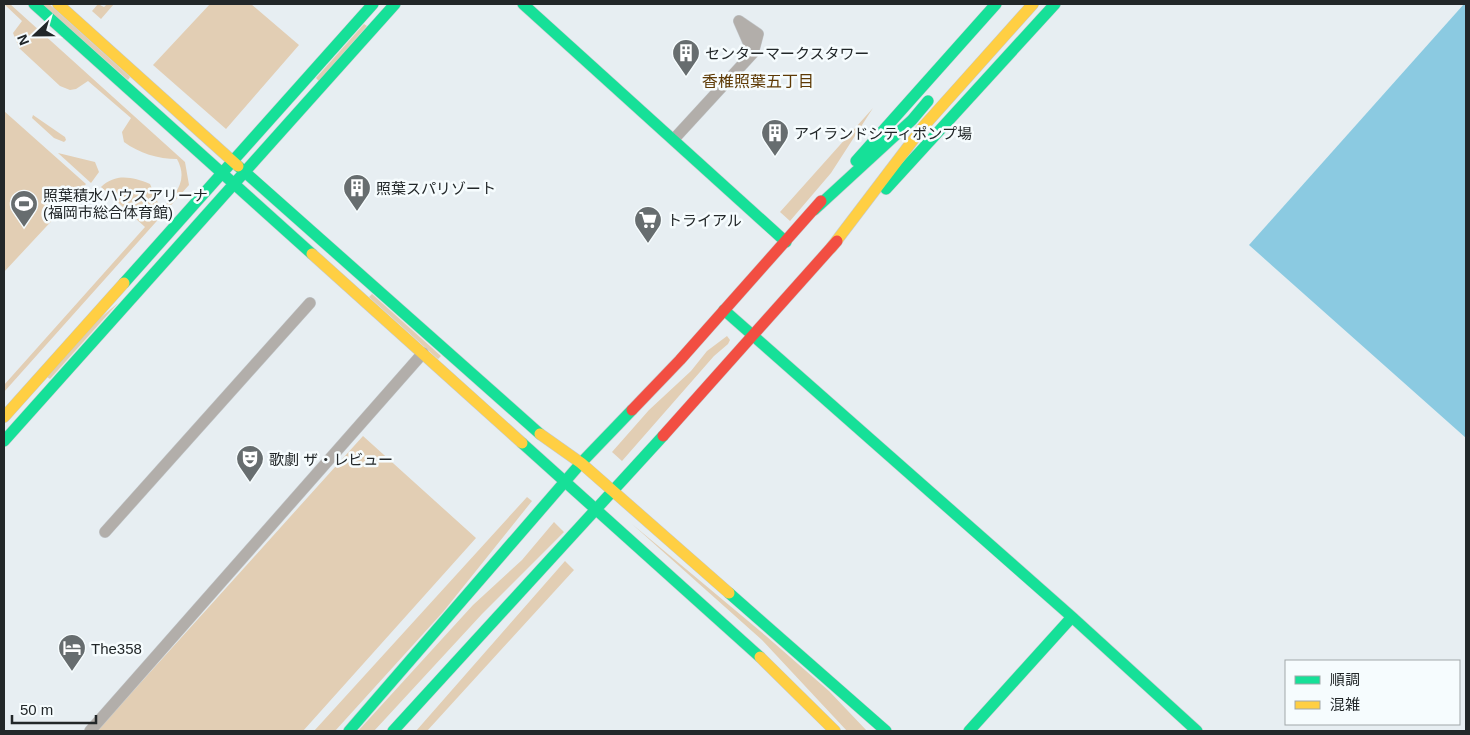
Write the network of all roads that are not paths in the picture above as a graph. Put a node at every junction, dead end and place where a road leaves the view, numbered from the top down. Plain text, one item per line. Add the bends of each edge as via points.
1 (34, 4) edge
2 (58, 4) edge
3 (374, 4) edge
4 (395, 4) edge
5 (523, 4) edge
6 (996, 4) edge
7 (1033, 4) edge
8 (1055, 4) edge
9 (753, 53) dead end
10 (936, 92) dead end
11 (674, 139) junction
12 (231, 161) junction
13 (222, 172) junction
14 (243, 172) junction
15 (234, 183) junction
16 (814, 210) junction
17 (786, 242) junction
18 (831, 248) junction
19 (310, 303) dead end
20 (724, 310) junction
21 (754, 335) junction
22 (423, 353) junction
23 (4, 416) edge
24 (4, 441) edge
25 (581, 463) junction
26 (565, 482) junction
27 (611, 492) junction
28 (595, 510) junction
29 (105, 532) dead end
30 (1072, 617) junction
31 (90, 731) edge
32 (349, 731) edge
33 (393, 731) edge
34 (835, 731) edge
35 (886, 731) edge
36 (969, 731) edge
37 (1197, 731) edge

1 - 13 main road
2 - 12 main road
3 - 12 main road
4 - 14 main road
5 - 11 main road
6 - 16 main road
7 - 18 main road via 923,127
8 - 18 main road
9 - 11 street
10 - 16 main road via 912,120
11 - 17 main road
12 - 13 main road
12 - 14 main road
13 - 15 main road
13 - 23 main road
14 - 15 main road
14 - 25 main road via 528,425
15 - 22 main road
15 - 24 main road
16 - 17 main road
17 - 20 main road
18 - 21 main road
19 - 29 street
20 - 21 main road
20 - 25 main road
21 - 27 main road
21 - 30 main road
22 - 26 main road
22 - 31 street
25 - 26 main road
25 - 27 main road
26 - 28 main road
26 - 32 main road
27 - 28 main road
27 - 35 main road
28 - 33 main road
28 - 34 main road via 755,652
30 - 36 main road
30 - 37 main road

